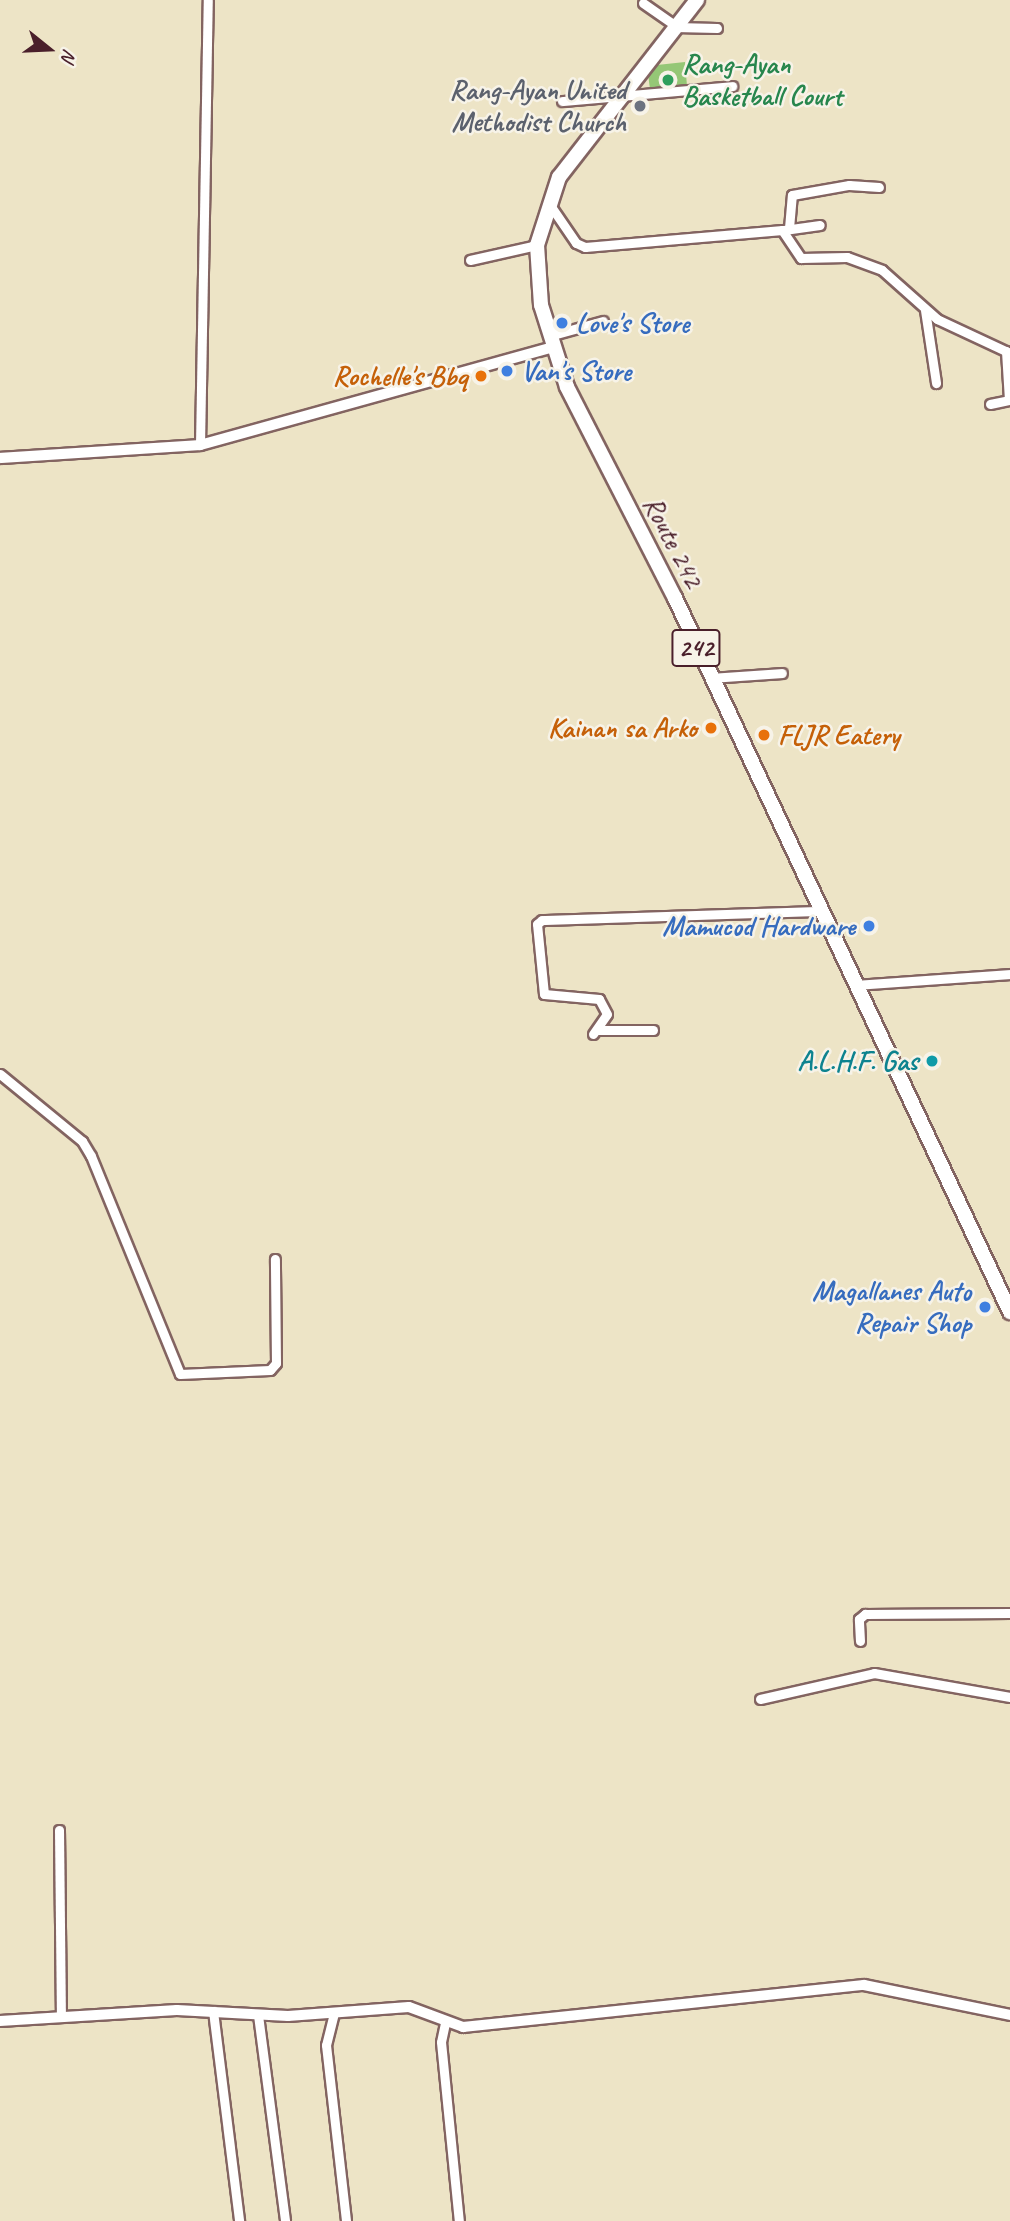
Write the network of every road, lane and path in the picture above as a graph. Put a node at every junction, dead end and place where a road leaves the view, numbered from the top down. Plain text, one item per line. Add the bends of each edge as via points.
1 (208, 0) edge
2 (697, 0) edge
3 (643, 3) dead end
4 (676, 27) junction
5 (717, 28) dead end
6 (732, 86) dead end
7 (622, 92) junction
8 (562, 101) dead end
9 (879, 187) dead end
10 (549, 203) junction
11 (820, 225) dead end
12 (785, 229) junction
13 (537, 245) junction
14 (470, 260) dead end
15 (925, 310) junction
16 (603, 321) dead end
17 (551, 341) junction
18 (1008, 352) edge
19 (936, 383) dead end
20 (990, 404) dead end
21 (200, 445) junction
22 (0, 458) edge
23 (782, 673) dead end
24 (709, 678) junction
25 (820, 911) junction
26 (1010, 974) edge
27 (856, 985) junction
28 (653, 1030) dead end
29 (0, 1074) edge
30 (275, 1259) dead end
31 (1010, 1312) edge
32 (1010, 1613) edge
33 (860, 1641) dead end
34 (1010, 1697) edge
35 (760, 1699) dead end
36 (59, 1830) dead end
37 (213, 2011) junction
38 (334, 2013) junction
39 (258, 2015) junction
40 (1010, 2015) edge
41 (61, 2016) junction
42 (0, 2021) edge
43 (445, 2023) junction
44 (239, 2221) edge
45 (285, 2221) edge
46 (346, 2221) edge
47 (459, 2221) edge

1 - 21 street
2 - 4 main road, Route 242 / 242
3 - 4 street
4 - 5 street
4 - 7 main road, Route 242 / 242
6 - 7 street
7 - 8 street
7 - 10 main road, Route 242 / 242 via 574,151
9 - 12 street via 849,185 792,195
10 - 12 street via 585,247
10 - 13 main road, Route 242 / 242
11 - 12 street
12 - 15 street via 802,258 847,257 882,270
13 - 14 street
13 - 17 main road, Route 242 / 242 via 535,275
15 - 18 street
15 - 19 street
16 - 17 street
17 - 21 street
17 - 24 main road, Route 242 / 242
18 - 20 street via 1009,400
21 - 22 street
23 - 24 street
24 - 25 main road, Route 242 / 242
25 - 27 main road, Route 242 / 242
25 - 28 street via 542,920 537,925 544,994 600,999 607,1009 595,1032
26 - 27 street
27 - 31 main road, Route 242 / 242
29 - 30 street via 87,1149 180,1374 270,1370 276,1363
32 - 33 street via 865,1614 859,1619
34 - 35 street via 874,1673
36 - 41 street
37 - 39 street
37 - 41 street
37 - 44 street
38 - 39 street
38 - 43 street via 409,2007
38 - 46 street via 326,2045
39 - 45 street
40 - 43 street via 864,1985 463,2027
41 - 42 street
43 - 47 street via 441,2042

